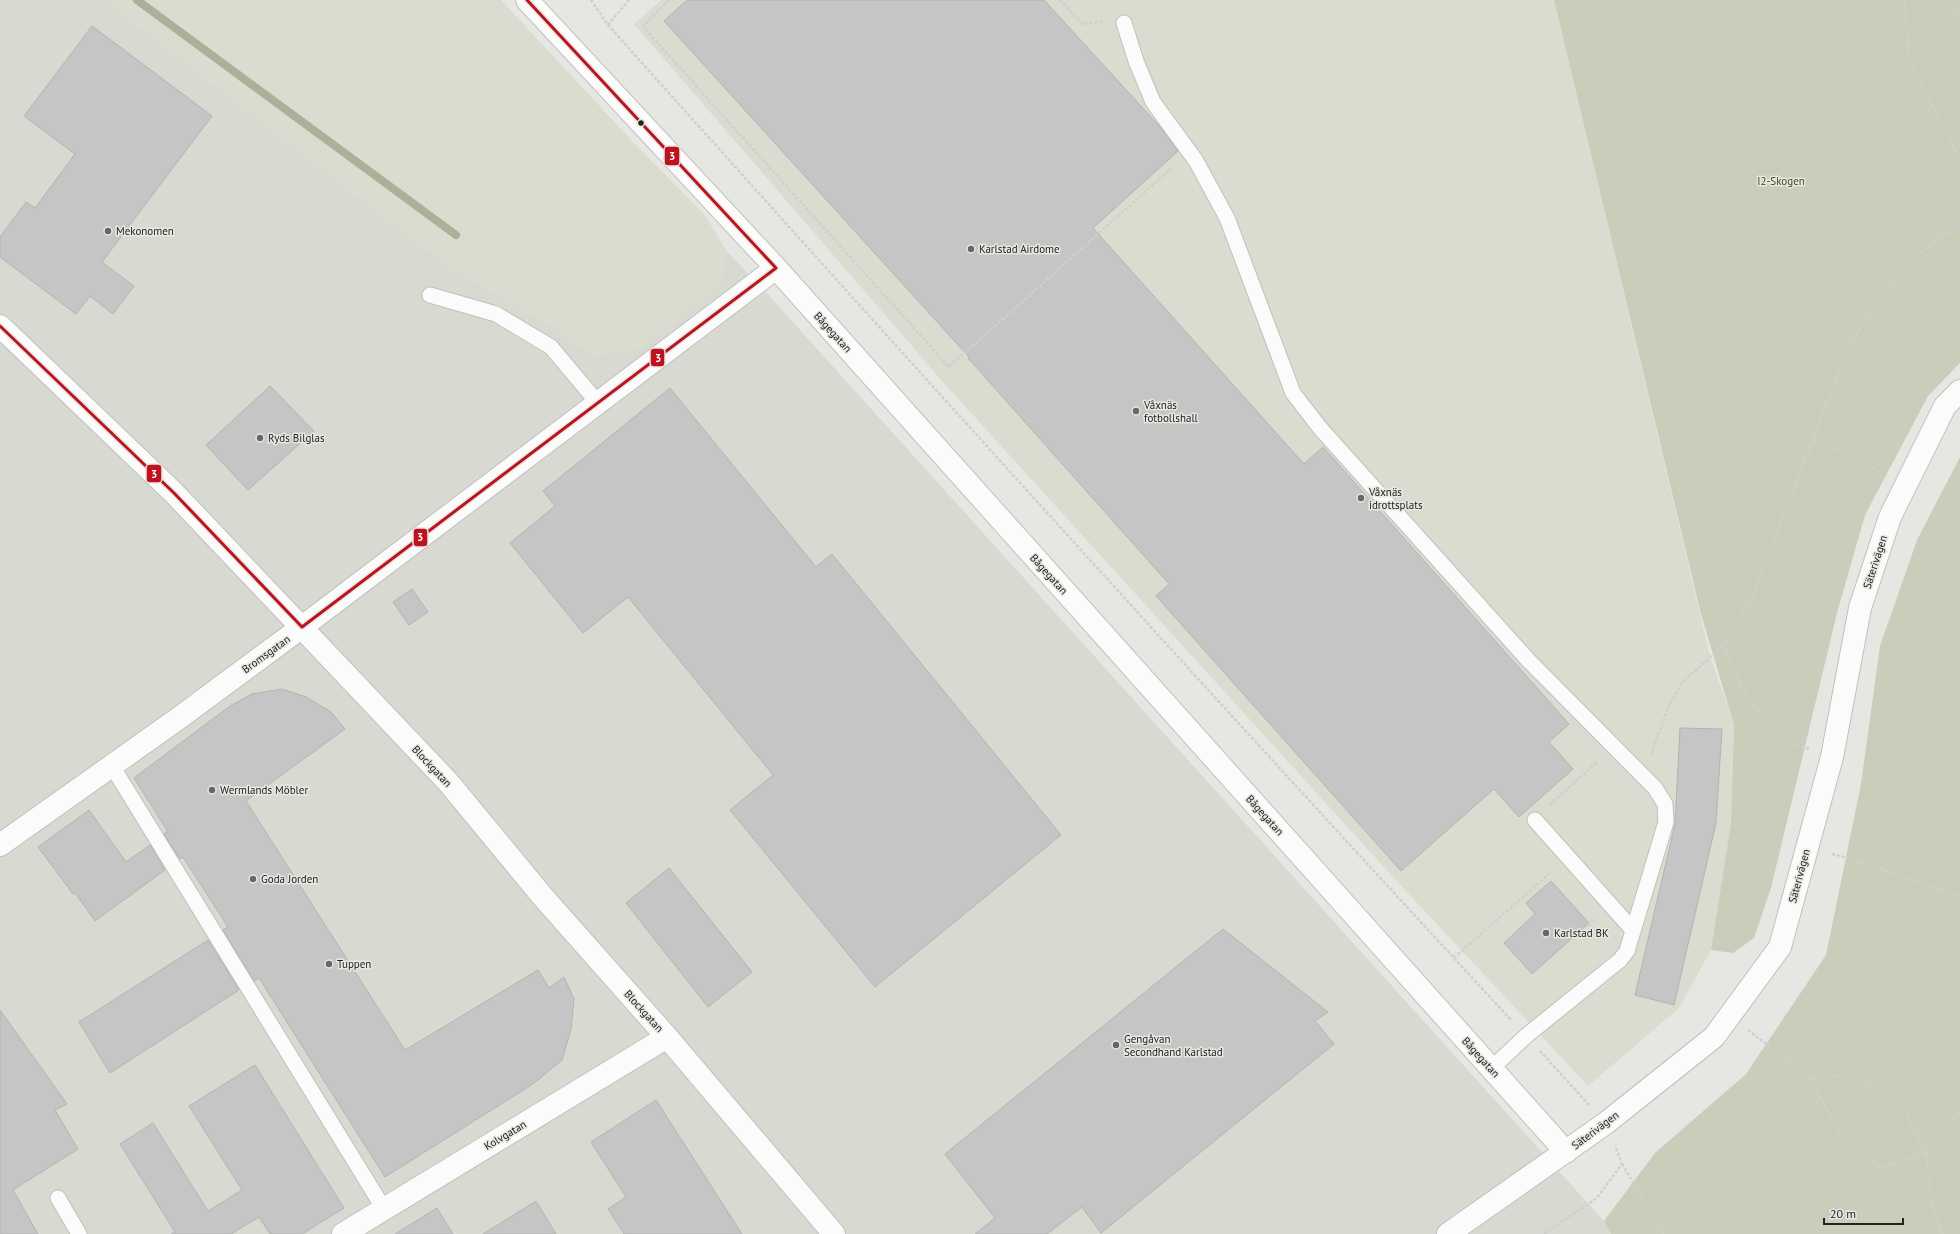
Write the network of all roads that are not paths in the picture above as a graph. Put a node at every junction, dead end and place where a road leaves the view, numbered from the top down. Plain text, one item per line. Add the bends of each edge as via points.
1 (527, 0) edge
2 (1124, 23) road end
3 (776, 268) junction
4 (430, 295) dead end
5 (0, 326) edge
6 (1960, 391) edge
7 (598, 403) junction
8 (302, 627) junction
9 (112, 766) junction
10 (1535, 820) road end
11 (0, 845) edge
12 (1632, 929) junction
13 (667, 1037) junction
14 (1491, 1069) junction
15 (1566, 1152) junction
16 (58, 1198) dead end
17 (384, 1209) junction
18 (79, 1234) edge
19 (343, 1234) edge
20 (834, 1234) edge
21 (1448, 1234) edge

1 - 3 street, Bågegatan
2 - 12 lane via 1153,102 1190,152 1218,198 1296,397 1320,428 1529,661 1655,788 1665,804 1666,822
3 - 7 street, Bromsgatan
3 - 14 street, Bågegatan
4 - 7 lane via 496,314 551,347
5 - 8 street, Blockgatan via 174,493
6 - 15 street, Säterivägen via 1945,406 1890,517 1860,608 1832,757 1780,947 1714,1037
7 - 8 street, Bromsgatan
8 - 9 street, Bromsgatan
8 - 13 street, Blockgatan via 448,782 543,897
9 - 11 street, Bromsgatan
9 - 17 lane
10 - 12 lane
12 - 14 lane via 1627,951 1620,960 1526,1036
13 - 17 street, Kolvgatan
13 - 20 street, Blockgatan
14 - 15 street, Bågegatan
15 - 21 street, Säterivägen
16 - 18 lane
17 - 19 street, Kolvgatan

